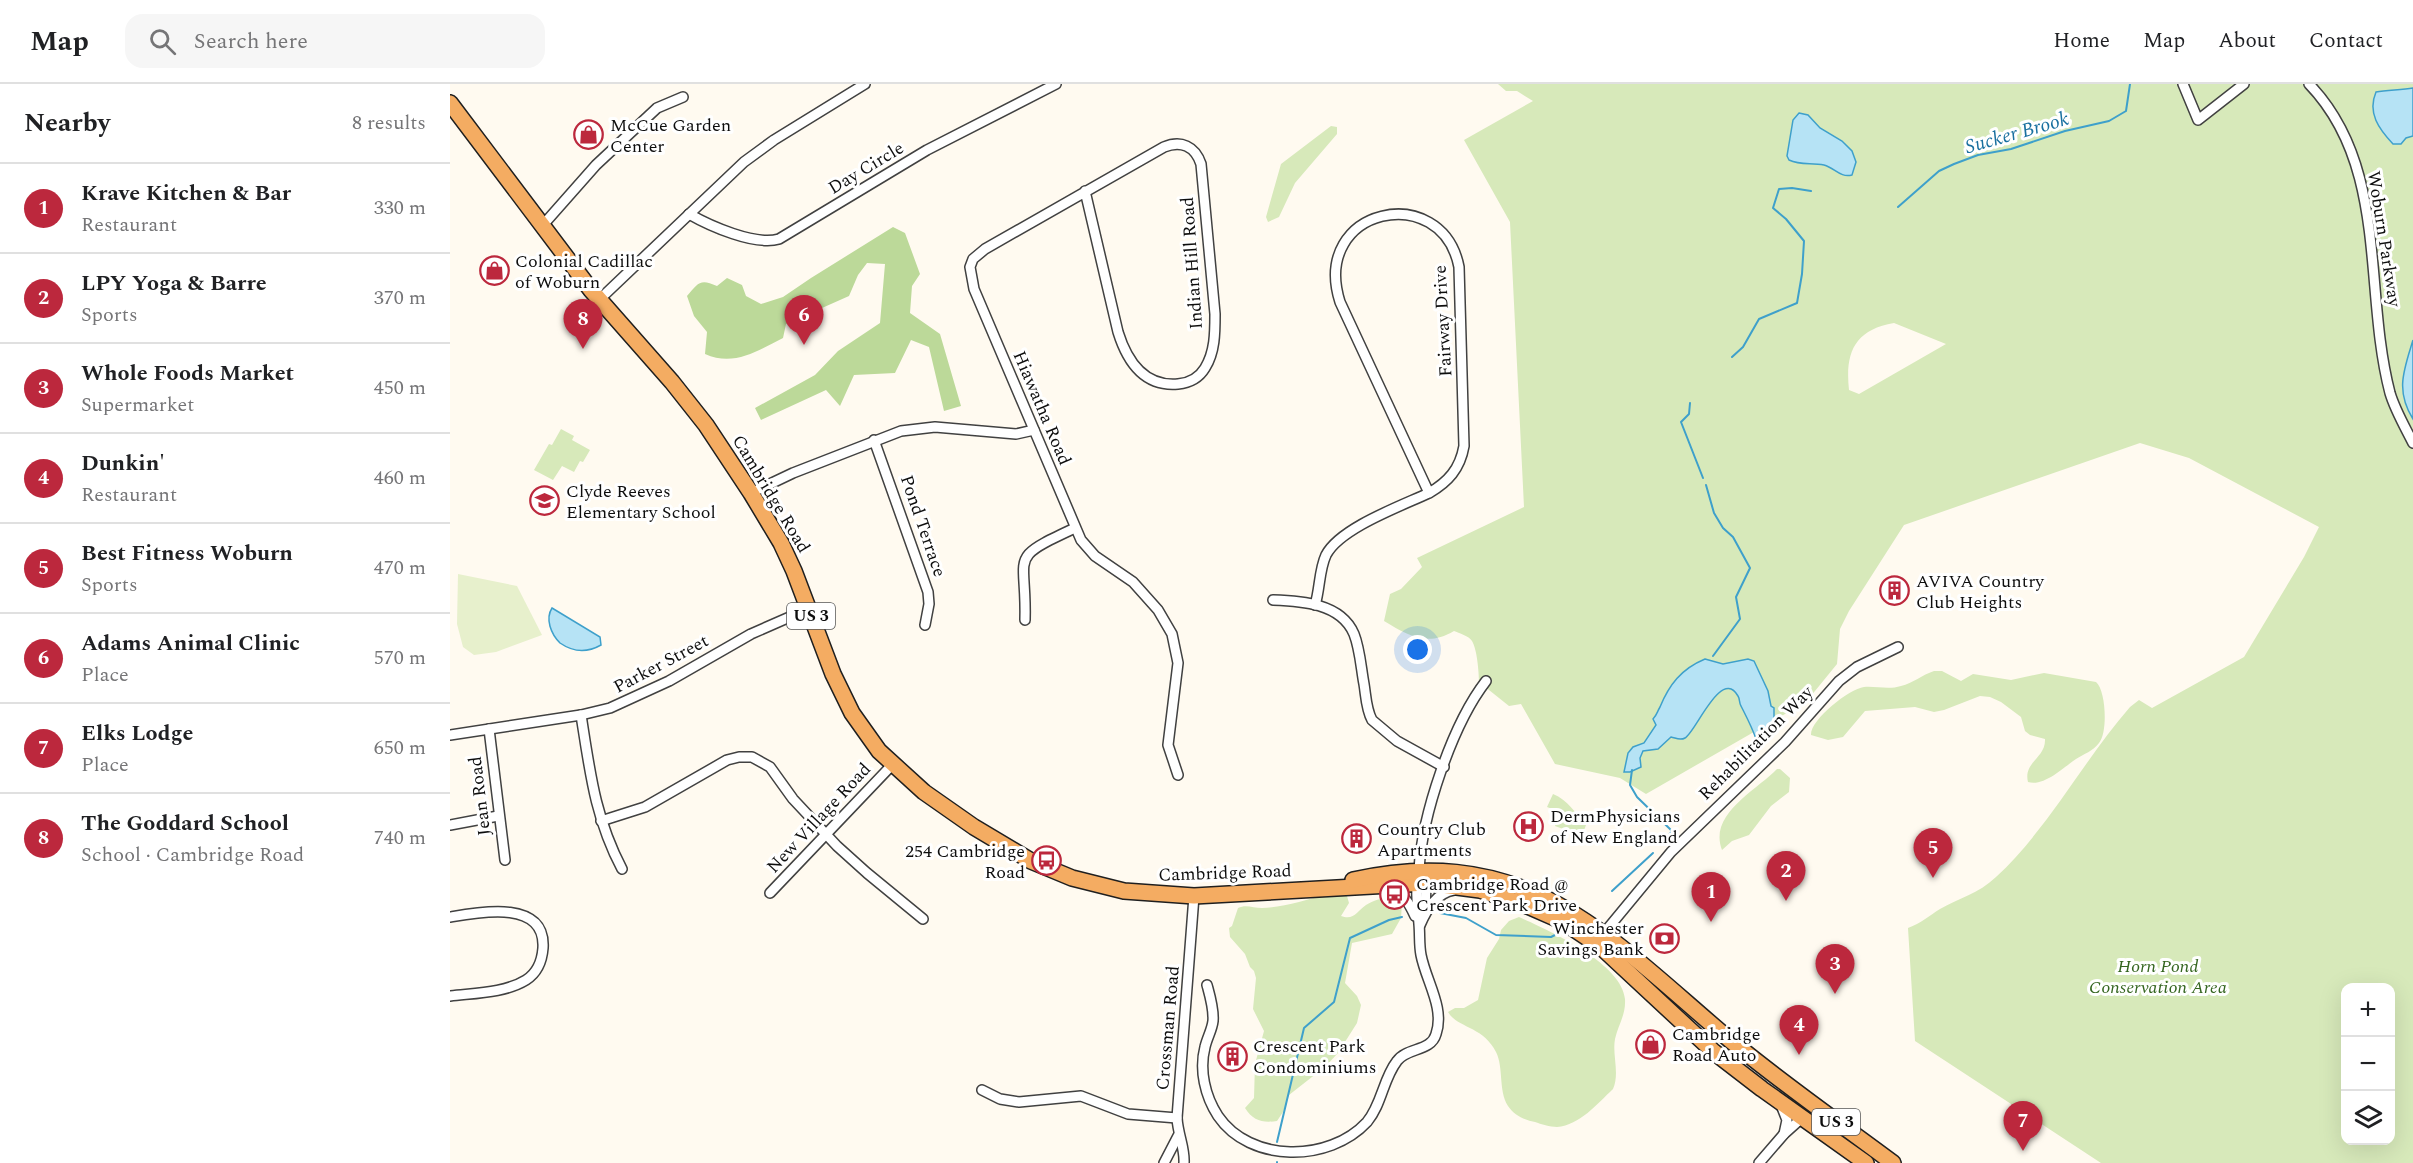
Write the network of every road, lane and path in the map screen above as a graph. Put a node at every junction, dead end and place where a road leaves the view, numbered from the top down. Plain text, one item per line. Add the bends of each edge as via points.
1 (865, 84) edge
2 (1056, 84) edge
3 (2183, 84) edge
4 (2244, 84) edge
5 (2309, 84) edge
6 (683, 97) dead end
7 (450, 103) edge
8 (450, 115) edge
9 (465, 123) junction
10 (1188, 146) joint
11 (1085, 191) junction
12 (689, 214) junction
13 (543, 225) junction
14 (599, 300) junction
15 (1034, 429) junction
16 (874, 440) junction
17 (2413, 443) edge
18 (751, 493) junction
19 (1429, 493) junction
20 (1075, 528) junction
21 (1273, 600) dead end
22 (1315, 605) junction
23 (808, 609) junction
24 (1025, 620) dead end
25 (925, 625) dead end
26 (1898, 647) dead end
27 (1486, 681) dead end
28 (582, 715) junction
29 (489, 729) junction
30 (450, 735) edge
31 (892, 765) junction
32 (1443, 767) junction
33 (1178, 775) dead end
34 (498, 816) junction
35 (601, 821) junction
36 (450, 825) edge
37 (825, 833) junction
38 (504, 860) dead end
39 (622, 869) dead end
40 (1421, 879) junction
41 (1381, 886) junction
42 (1316, 889) junction
43 (1480, 890) junction
44 (770, 893) dead end
45 (1194, 896) junction
46 (1424, 915) junction
47 (450, 917) edge
48 (923, 919) dead end
49 (1420, 925) junction
50 (1604, 933) junction
51 (1207, 985) dead end
52 (450, 996) edge
53 (1680, 996) junction
54 (1668, 1009) junction
55 (1762, 1089) junction
56 (982, 1090) dead end
57 (1803, 1117) junction
58 (1177, 1118) junction
59 (1784, 1134) junction
60 (1178, 1136) junction
61 (1883, 1160) edge
62 (1164, 1163) edge
63 (1184, 1163) edge
64 (1759, 1163) edge
65 (1866, 1163) edge

1 - 12 street via 755,153
2 - 12 street, Day Circle via 916,156 779,239 756,240
3 - 4 street via 2198,120
5 - 17 street, Woburn Parkway via 2343,131 2359,171 2390,393
6 - 13 street via 663,104 641,123 596,165
7 - 9 highway, Cambridge Road / US 3
8 - 9 highway
9 - 13 highway, Cambridge Road / US 3
10 - 11 street, Hiawatha Road via 1164,147
10 - 11 street, Indian Hill Road via 1201,164 1215,324 1208,362 1192,381 1170,385 1153,381 1126,354
11 - 15 street, Hiawatha Road via 985,249 970,267 974,290
12 - 14 street
13 - 14 highway, Cambridge Road / US 3
14 - 18 highway, Cambridge Road / US 3 via 688,400
15 - 16 street via 1014,434 924,427
15 - 20 street, Hiawatha Road
16 - 18 street
16 - 25 street, Pond Terrace via 928,592
18 - 23 highway, Cambridge Road / US 3 via 786,553
19 - 19 street, Fairway Drive via 1336,288 1336,262 1346,240 1365,222 1385,215 1408,215 1434,226 1450,244 1459,267 1464,446 1451,477
19 - 22 street, Fairway Drive via 1348,532 1335,543 1322,566
20 - 24 street via 1035,546 1024,558
20 - 33 street, Hiawatha Road via 1090,551 1140,589 1172,634 1178,674 1168,745
21 - 22 street
22 - 32 street via 1339,615 1353,633 1373,722 1397,741
23 - 28 street, Parker Street via 751,634 637,697
23 - 31 highway, Cambridge Road / US 3 via 848,706
26 - 50 street, Rehabilitation Way via 1857,667 1839,681 1794,732 1671,852
27 - 32 street via 1468,709
28 - 29 street, Parker Street
28 - 35 street
29 - 30 street, Parker Street
29 - 34 street, Jean Road
31 - 37 street, New Village Road
31 - 45 highway, Cambridge Road / US 3 via 974,827 1042,866 1124,891
32 - 40 street via 1428,816
34 - 36 street
34 - 38 street, Jean Road
35 - 37 street via 636,812 723,761 743,756 756,758 770,767
35 - 39 street
37 - 44 street, New Village Road
37 - 48 street
40 - 41 highway, Cambridge Road / US 3
40 - 42 highway, Cambridge Road / US 3 via 1376,875
40 - 43 highway, Cambridge Road / US 3
40 - 46 street
40 - 49 street via 1416,901
40 - 50 highway, Cambridge Road / US 3 via 1454,872 1515,885 1564,907
41 - 42 highway, Cambridge Road / US 3
41 - 49 street via 1402,895
42 - 45 highway, Cambridge Road / US 3
43 - 46 street via 1448,891
43 - 54 highway, Cambridge Road / US 3 via 1523,904 1574,928 1620,963
45 - 58 street, Crossman Road
46 - 49 street
47 - 52 street via 496,910 518,914 537,926 543,948 537,969 523,981
49 - 51 street via 1422,958 1438,1009 1436,1037 1428,1046 1400,1057 1368,1121 1323,1151 1292,1155 1264,1152 1240,1141 1218,1116 1203,1071 1204,1048 1213,1017
50 - 53 highway, Cambridge Road / US 3
53 - 54 highway
53 - 61 highway, Cambridge Road / US 3 via 1779,1080
54 - 55 highway, Cambridge Road / US 3
55 - 57 highway, US 3
55 - 59 street via 1785,1111
56 - 58 street via 1019,1102 1080,1096 1128,1114
57 - 59 street
57 - 65 highway, US 3
58 - 60 street, Crossman Road
59 - 64 street
60 - 62 street
60 - 63 street, Crossman Road

